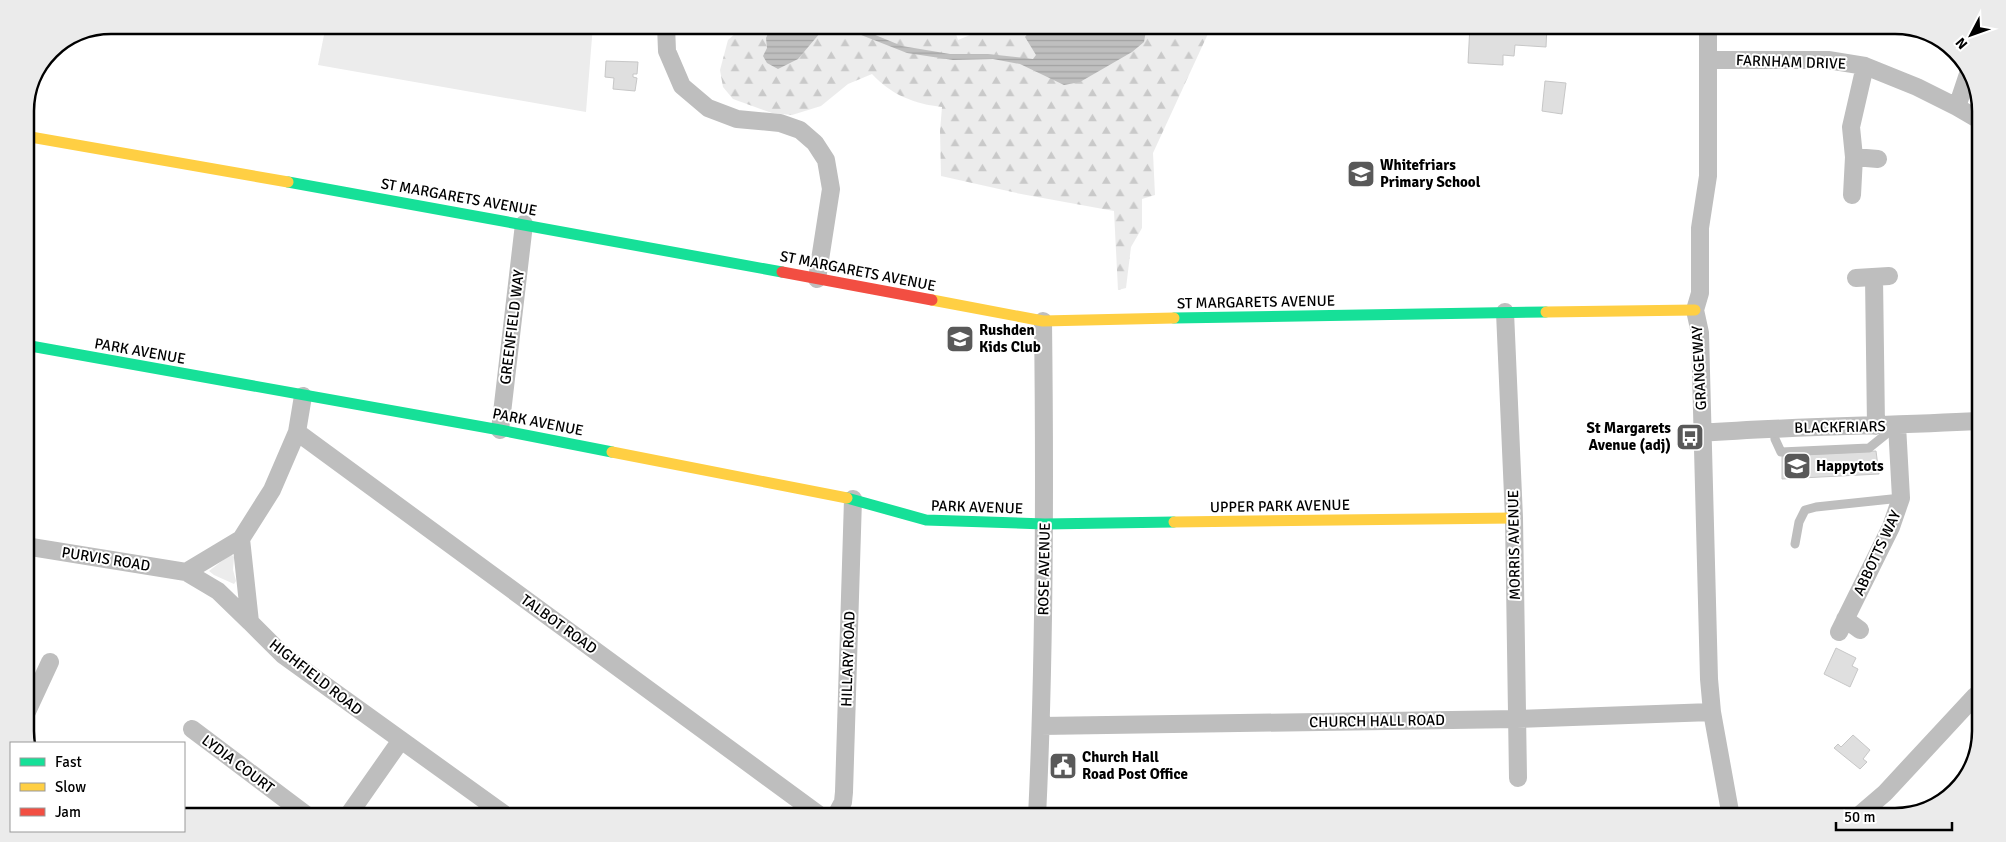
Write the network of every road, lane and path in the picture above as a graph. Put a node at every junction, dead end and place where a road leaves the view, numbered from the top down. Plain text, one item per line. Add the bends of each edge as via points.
1 (666, 34) edge
2 (1708, 34) edge
3 (1709, 60) junction
4 (1865, 66) junction
5 (1966, 81) edge
6 (1957, 107) junction
7 (1972, 116) edge
8 (34, 138) edge
9 (1854, 157) junction
10 (1878, 158) dead end
11 (1852, 196) dead end
12 (524, 224) junction
13 (1856, 278) dead end
14 (817, 279) junction
15 (1695, 310) junction
16 (1505, 312) junction
17 (1044, 321) junction
18 (34, 347) edge
19 (303, 396) junction
20 (1972, 421) edge
21 (1897, 425) junction
22 (1876, 426) junction
23 (1774, 428) junction
24 (500, 430) junction
25 (297, 432) junction
26 (1702, 433) junction
27 (1901, 498) junction
28 (853, 499) junction
29 (1514, 518) junction
30 (1045, 524) junction
31 (241, 539) junction
32 (1795, 544) dead end
33 (34, 547) edge
34 (186, 572) junction
35 (250, 622) junction
36 (1860, 630) dead end
37 (50, 662) dead end
38 (34, 683) edge
39 (1972, 699) edge
40 (1712, 712) junction
41 (1517, 719) junction
42 (1041, 726) junction
43 (192, 729) dead end
44 (401, 740) junction
45 (1518, 778) dead end
46 (298, 808) edge
47 (352, 808) edge
48 (495, 808) edge
49 (810, 808) edge
50 (840, 808) edge
51 (1037, 808) edge
52 (1729, 808) edge
53 (1867, 808) edge

1 - 14 street via 667,51 682,86 708,108 737,118 780,123 800,130 815,143 826,160 831,189
2 - 3 street, GRANGEWAY
3 - 4 street, FARNHAM DRIVE via 1828,60
3 - 15 street, GRANGEWAY via 1708,176 1700,228 1700,293
4 - 6 street, FARNHAM DRIVE
4 - 9 street via 1850,127
5 - 6 street
6 - 7 street, FARNHAM DRIVE
8 - 12 street, ST MARGARETS AVENUE
9 - 10 street
9 - 11 street
12 - 14 street, ST MARGARETS AVENUE
12 - 24 street, GREENFIELD WAY
13 - 22 street via 1881,277
14 - 17 street, ST MARGARETS AVENUE
15 - 16 street, ST MARGARETS AVENUE
15 - 26 street, GRANGEWAY via 1700,332
16 - 17 street, ST MARGARETS AVENUE
16 - 29 street, MORRIS AVENUE
17 - 30 street, ROSE AVENUE
18 - 19 street, PARK AVENUE
19 - 24 street, PARK AVENUE
19 - 25 street
20 - 21 street, BLACKFRIARS
21 - 22 street, BLACKFRIARS
21 - 23 lane via 1869,448 1781,452
21 - 27 street, ABBOTTS WAY
22 - 23 street, BLACKFRIARS
23 - 26 street, BLACKFRIARS
24 - 28 street, PARK AVENUE
25 - 31 street via 272,490
25 - 49 street, TALBOT ROAD
26 - 40 street, GRANGEWAY via 1707,646
27 - 32 lane via 1805,510
27 - 36 street, ABBOTTS WAY via 1891,527 1842,625
28 - 30 street, PARK AVENUE via 926,520
28 - 50 street, HILLARY ROAD via 844,792
29 - 30 street, UPPER PARK AVENUE
29 - 41 street, MORRIS AVENUE
30 - 42 street, ROSE AVENUE
31 - 34 street
31 - 35 street
33 - 34 street, PURVIS ROAD
34 - 35 street, PURVIS ROAD via 218,591
35 - 44 street, HIGHFIELD ROAD via 283,655
37 - 38 street
39 - 53 street via 1885,793
40 - 41 street, CHURCH HALL ROAD
40 - 52 street, GRANGEWAY
41 - 42 street, CHURCH HALL ROAD
41 - 45 street, MORRIS AVENUE
42 - 51 street, ROSE AVENUE
43 - 46 street, LYDIA COURT
44 - 47 street
44 - 48 street, HIGHFIELD ROAD

